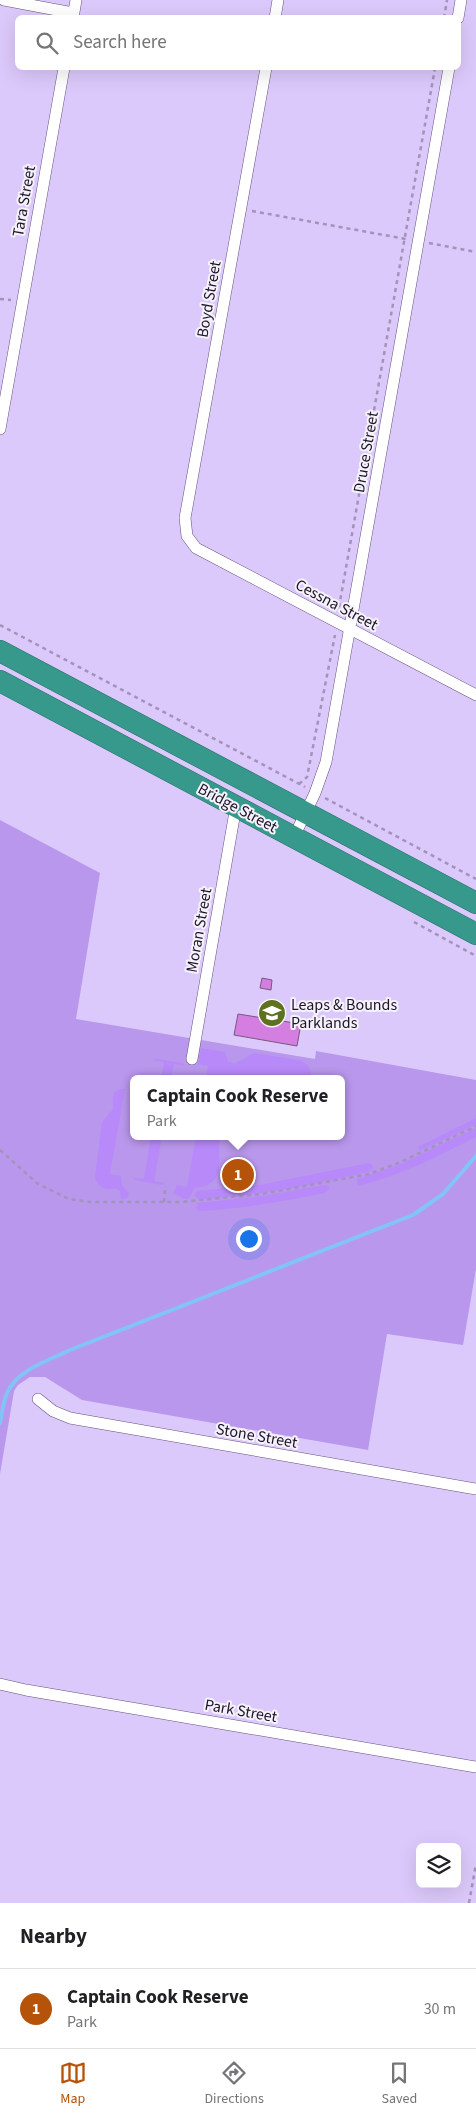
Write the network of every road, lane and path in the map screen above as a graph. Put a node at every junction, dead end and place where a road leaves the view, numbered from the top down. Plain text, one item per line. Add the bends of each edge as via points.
1 (4, 0) edge
2 (76, 0) edge
3 (278, 0) edge
4 (447, 0) edge
5 (461, 0) edge
6 (73, 15) edge
7 (276, 15) edge
8 (444, 15) edge
9 (458, 15) edge
10 (64, 70) edge
11 (266, 70) edge
12 (435, 70) edge
13 (449, 70) edge
14 (240, 209) junction
15 (405, 239) junction
16 (419, 242) junction
17 (476, 252) edge
18 (0, 429) edge
19 (187, 536) joint
20 (339, 607) dead end
21 (0, 625) edge
22 (350, 629) junction
23 (335, 635) dead end
24 (0, 651) edge
25 (0, 681) edge
26 (476, 695) edge
27 (298, 784) junction
28 (315, 793) junction
29 (236, 806) junction
30 (306, 812) junction
31 (294, 837) junction
32 (476, 879) edge
33 (476, 903) edge
34 (476, 934) edge
35 (192, 1059) dead end
36 (476, 1126) edge
37 (0, 1150) edge
38 (165, 1190) dead end
39 (164, 1202) junction
40 (38, 1399) dead end
41 (476, 1490) edge
42 (0, 1684) edge
43 (476, 1767) edge
44 (476, 1864) edge
45 (469, 1903) edge

1 - 6 street
2 - 6 street
3 - 7 street
4 - 8 path
5 - 9 street
10 - 18 street, Tara Street
11 - 14 street, Boyd Street
12 - 15 path
13 - 16 street, Druce Street
14 - 15 path
14 - 19 street, Boyd Street via 185,518
15 - 16 path
15 - 20 path
16 - 17 path
16 - 22 street, Druce Street
19 - 22 street, Cessna Street via 196,548
21 - 27 path
22 - 26 street, Cessna Street
22 - 28 street, Druce Street via 326,762
23 - 27 path via 307,776
24 - 30 highway, Bridge Street
25 - 29 highway, Bridge Street
27 - 28 path
28 - 30 street, Druce Street
28 - 32 path
29 - 31 highway, Bridge Street
29 - 35 street, Moran Street
30 - 31 street, Druce Street
30 - 33 highway, Bridge Street
31 - 34 highway, Bridge Street
36 - 39 path via 400,1162 356,1177 239,1198
37 - 39 path via 38,1184 69,1199
38 - 39 path
40 - 41 street, Stone Street via 53,1411 70,1418
42 - 43 street, Park Street
44 - 45 path

